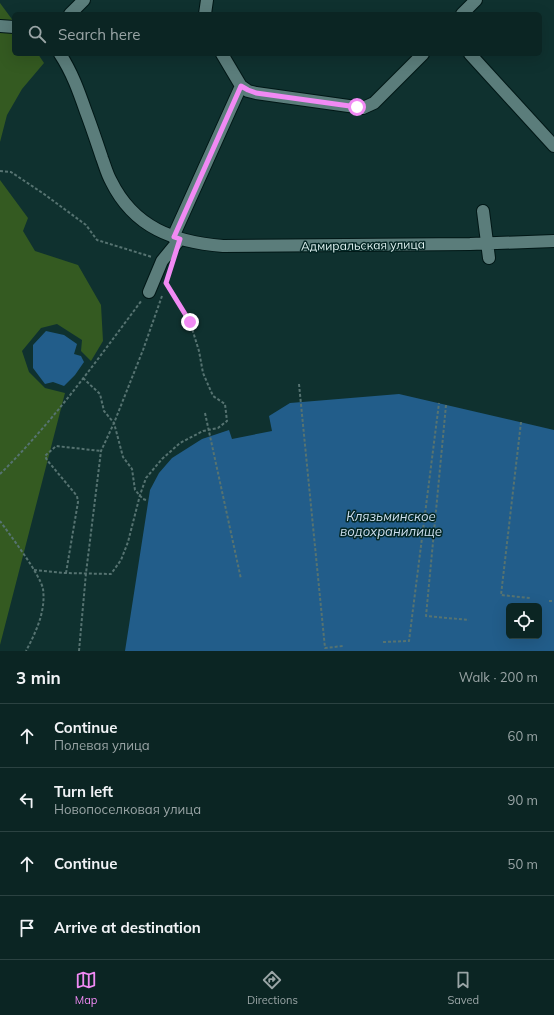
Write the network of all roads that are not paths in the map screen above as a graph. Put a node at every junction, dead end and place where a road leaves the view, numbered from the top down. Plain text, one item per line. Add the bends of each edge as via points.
1 (84, 0) edge
2 (207, 0) edge
3 (476, 0) edge
4 (72, 12) edge
5 (205, 12) edge
6 (464, 12) edge
7 (0, 26) edge
8 (12, 27) edge
9 (61, 56) edge
10 (223, 56) edge
11 (421, 56) edge
12 (472, 56) edge
13 (241, 86) junction
14 (554, 146) edge
15 (483, 211) dead end
16 (177, 238) junction
17 (554, 242) edge
18 (488, 243) junction
19 (489, 258) dead end
20 (149, 292) road end

1 - 4 street
2 - 5 street
3 - 6 street
7 - 8 street
9 - 16 street, Адмиральская улица via 69,67 110,180 121,200 134,214 155,229
10 - 13 street
11 - 13 street via 374,103 363,108 256,93
12 - 14 street
13 - 16 street
15 - 18 street
16 - 18 street, Адмиральская улица via 198,244 223,246
16 - 20 street via 162,261
17 - 18 street, Адмиральская улица
18 - 19 street

